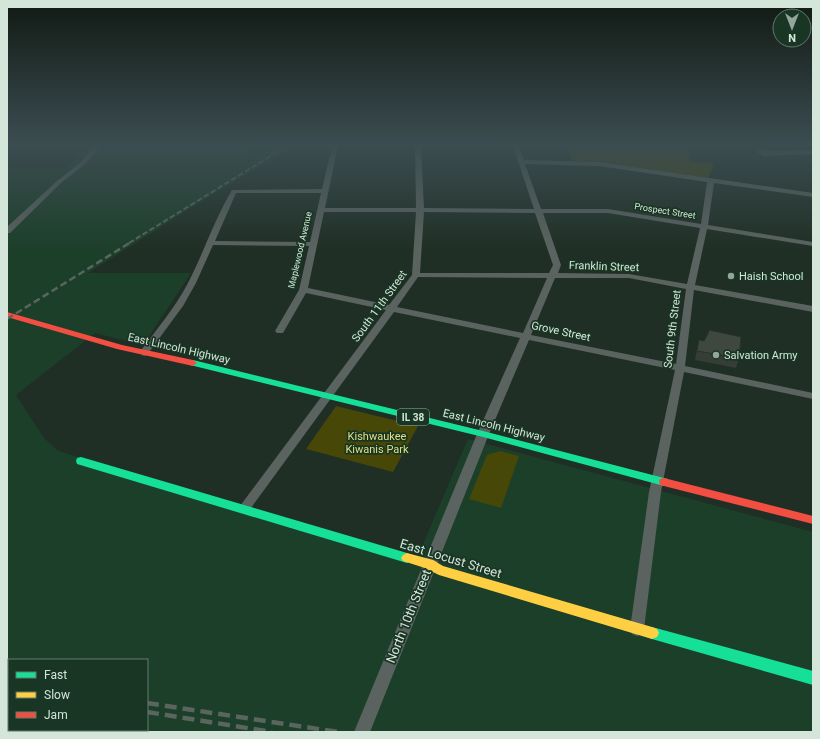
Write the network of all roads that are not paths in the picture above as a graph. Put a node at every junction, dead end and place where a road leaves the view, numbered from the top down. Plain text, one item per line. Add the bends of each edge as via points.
1 (61, 180) edge
2 (326, 180) edge
3 (420, 180) edge
4 (527, 180) edge
5 (711, 180) edge
6 (714, 180) edge
7 (324, 191) junction
8 (813, 195) edge
9 (320, 210) junction
10 (421, 210) junction
11 (537, 210) junction
12 (704, 226) junction
13 (7, 231) edge
14 (209, 243) junction
15 (314, 244) junction
16 (813, 244) edge
17 (416, 275) junction
18 (553, 275) junction
19 (690, 287) junction
20 (303, 290) junction
21 (391, 308) junction
22 (813, 309) edge
23 (7, 314) edge
24 (280, 331) dead end
25 (526, 335) junction
26 (144, 353) junction
27 (680, 368) junction
28 (813, 396) edge
29 (326, 397) junction
30 (482, 434) junction
31 (81, 461) dead end
32 (657, 480) junction
33 (244, 510) junction
34 (813, 520) edge
35 (429, 564) junction
36 (637, 628) junction
37 (813, 678) edge
38 (362, 732) edge

1 - 13 street
2 - 7 street, Maplewood Avenue
3 - 10 street, South 11th Street
4 - 11 street
5 - 12 street, South 9th Street
6 - 8 street
7 - 9 street, Maplewood Avenue
7 - 14 street via 234,191
9 - 10 street, Prospect Street
9 - 15 street, Maplewood Avenue
10 - 11 street, Prospect Street
10 - 17 street, South 11th Street
11 - 12 street, Prospect Street via 608,211
11 - 18 street via 557,265
12 - 16 street, Prospect Street
12 - 19 street, South 9th Street
14 - 15 street
14 - 26 street via 179,306
15 - 20 street, Maplewood Avenue
17 - 18 street, Franklin Street
17 - 21 street, South 11th Street
18 - 19 street, Franklin Street via 629,276
18 - 25 street, North 10th Street
19 - 22 street, Franklin Street
19 - 27 street, South 9th Street
20 - 21 street, Grove Street
20 - 24 street, Maplewood Avenue
21 - 25 street, Grove Street
21 - 29 street, South 11th Street
23 - 26 main road, East Lincoln Highway / IL 38
25 - 27 street, Grove Street
25 - 30 street, North 10th Street
26 - 29 main road, East Lincoln Highway / IL 38 via 253,377
27 - 28 street, Grove Street
27 - 32 street, South 9th Street
29 - 30 main road, East Lincoln Highway / IL 38
29 - 33 street, South 11th Street
30 - 32 main road, East Lincoln Highway / IL 38
30 - 35 street, North 10th Street
31 - 33 main road, East Locust Street
32 - 34 main road, East Lincoln Highway / IL 38
32 - 36 street, South 9th Street
33 - 35 main road, East Locust Street
35 - 36 main road, East Locust Street via 439,570
35 - 38 street, North 10th Street
36 - 37 main road, East Locust Street

